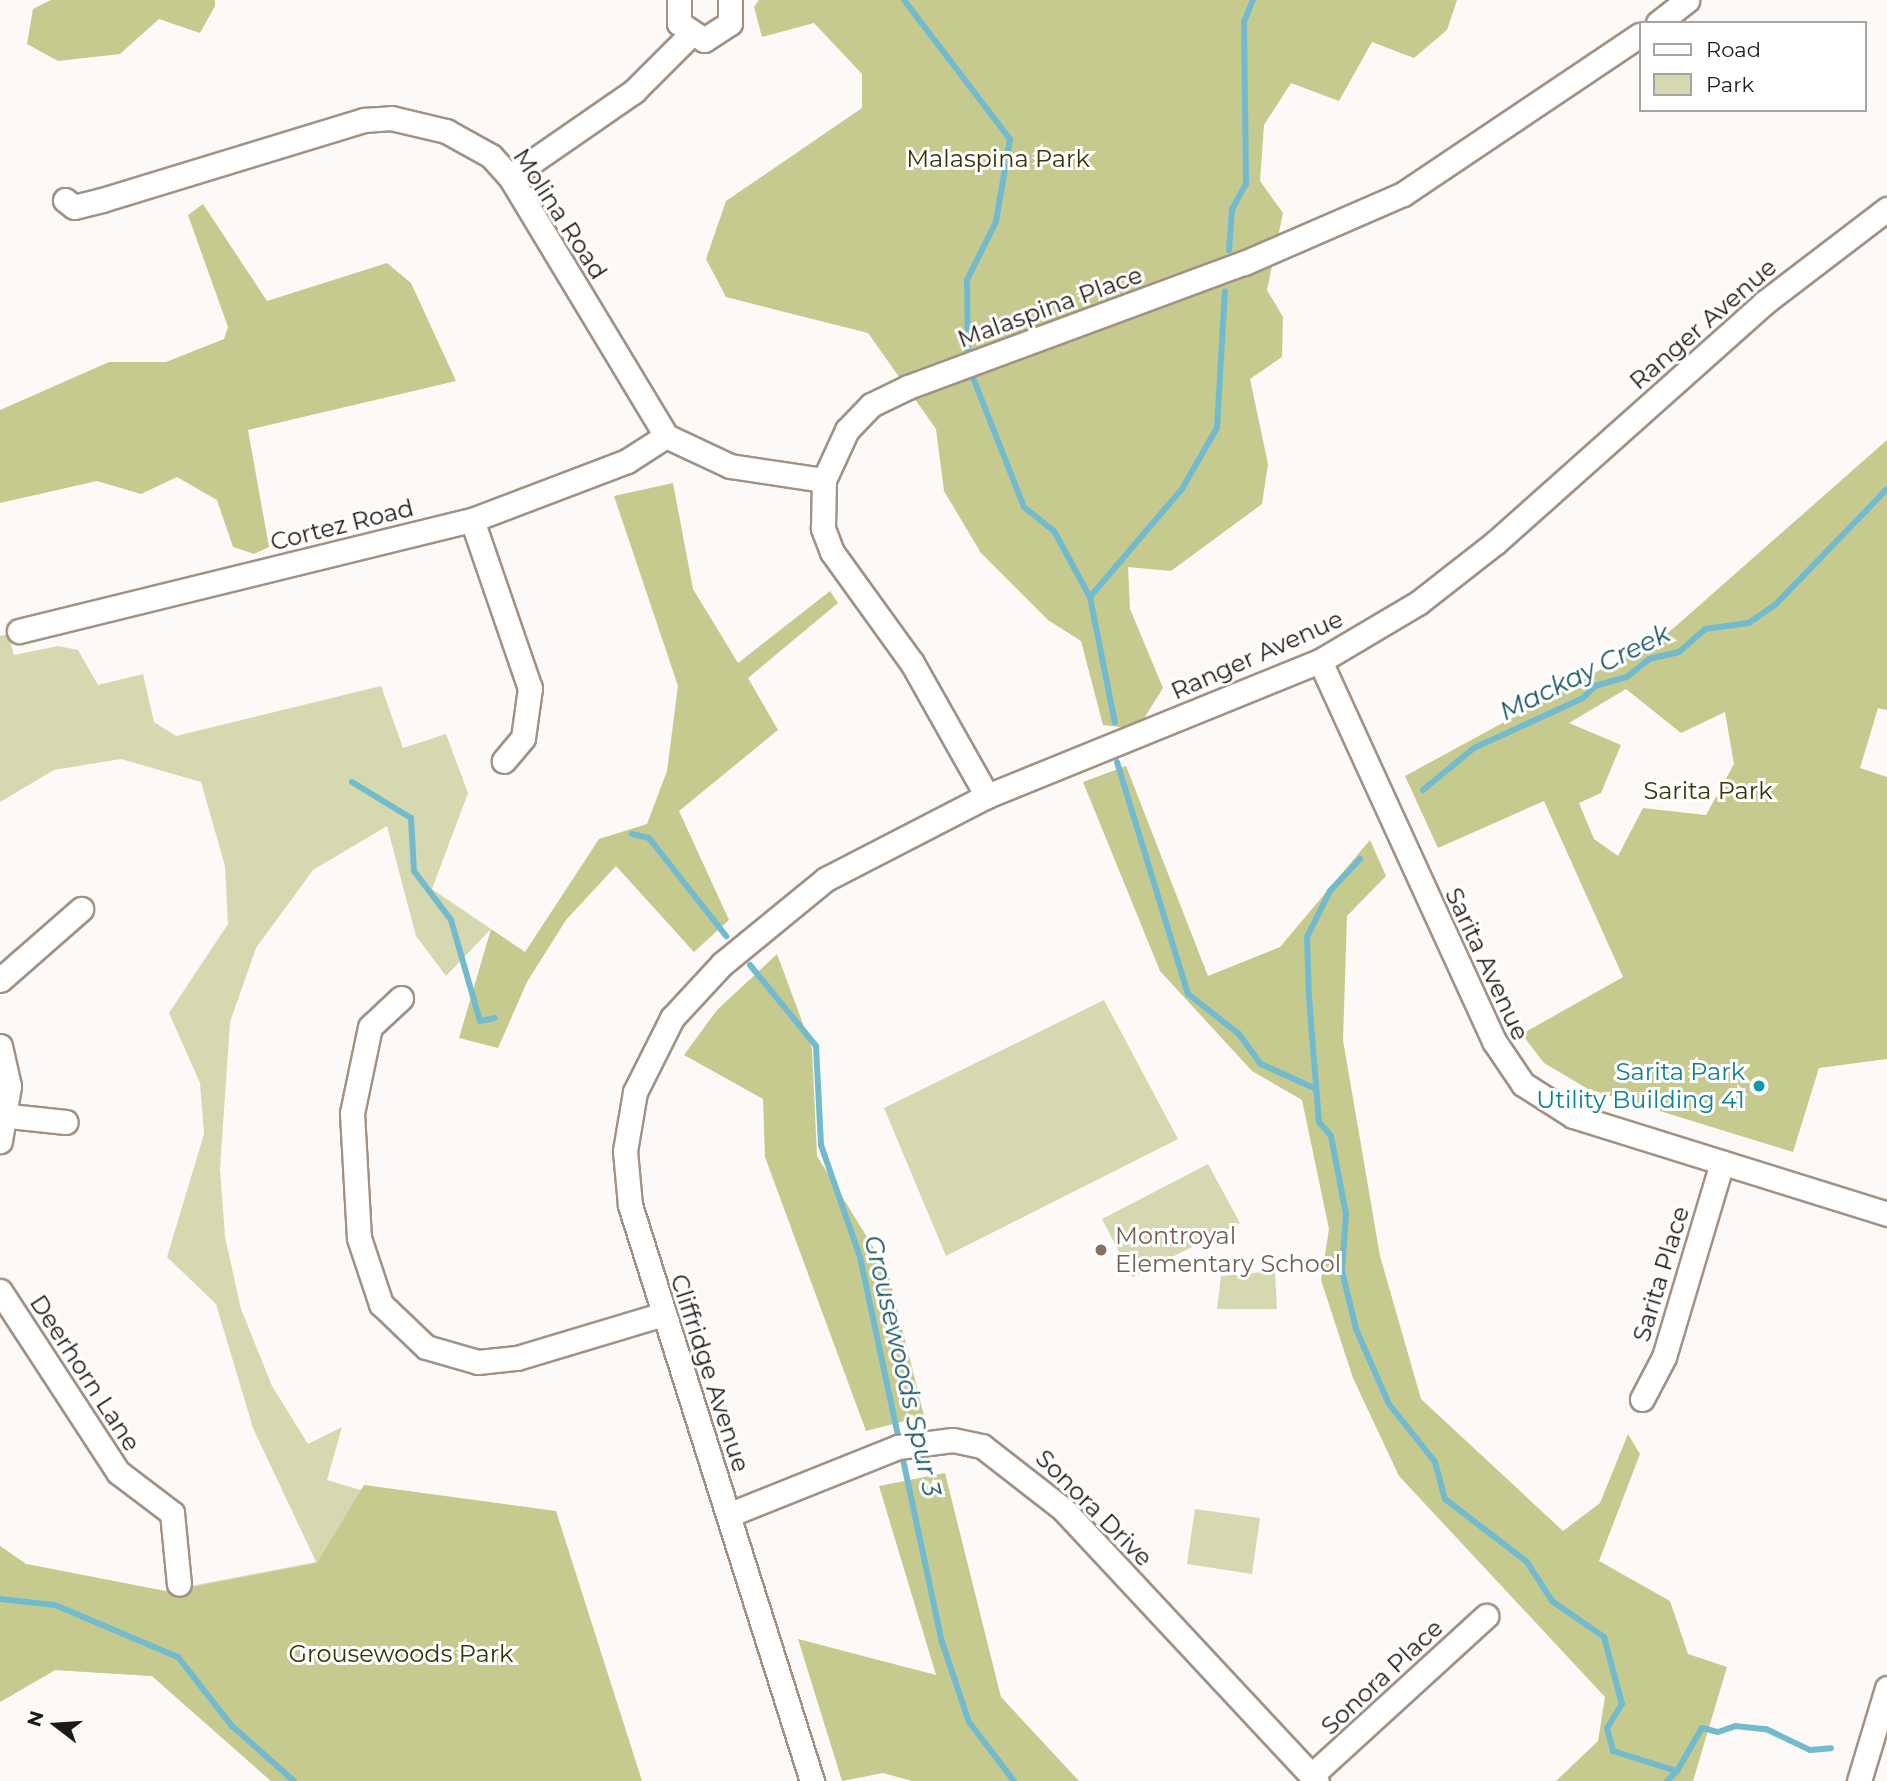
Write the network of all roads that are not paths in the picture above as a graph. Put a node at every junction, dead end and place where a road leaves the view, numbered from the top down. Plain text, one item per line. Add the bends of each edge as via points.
1 (679, 0) edge
2 (730, 0) edge
3 (1687, 0) edge
4 (1661, 21) edge
5 (690, 35) junction
6 (1638, 37) edge
7 (510, 177) junction
8 (65, 200) dead end
9 (1887, 209) edge
10 (666, 436) junction
11 (824, 480) junction
12 (472, 520) junction
13 (19, 631) dead end
14 (1320, 661) junction
15 (503, 761) dead end
16 (987, 796) junction
17 (81, 909) dead end
18 (0, 980) edge
19 (695, 989) joint
20 (401, 998) dead end
21 (0, 1046) edge
22 (4, 1116) edge
23 (66, 1122) dead end
24 (0, 1141) edge
25 (1722, 1162) junction
26 (1887, 1214) edge
27 (0, 1291) edge
28 (664, 1314) junction
29 (1642, 1399) dead end
30 (728, 1516) junction
31 (179, 1584) dead end
32 (1486, 1616) dead end
33 (1887, 1688) edge
34 (1314, 1778) edge
35 (812, 1781) edge
36 (1859, 1781) edge

1 - 5 street via 679,23
2 - 5 street via 733,13 724,32 704,40
3 - 4 street
5 - 7 street via 634,90
6 - 11 street, Malaspina Place via 1403,194 1244,263 871,405 847,430
7 - 8 street, Molina Road via 469,141 391,118 342,125 102,200 74,207
7 - 10 street, Molina Road
9 - 14 street, Ranger Avenue via 1764,303 1496,541 1418,603
10 - 11 street via 730,466
10 - 12 street, Cortez Road via 627,461
11 - 16 street, Malaspina Place via 823,528 832,552 912,663
12 - 13 street, Cortez Road
12 - 15 street via 530,688 523,738
14 - 16 street, Ranger Avenue
14 - 25 street, Sarita Avenue via 1516,1077 1573,1116
16 - 19 street, Ranger Avenue via 826,879
17 - 18 street
19 - 28 street, Cliffridge Avenue via 652,1050 635,1092 625,1151 630,1205
20 - 28 street via 370,1027 352,1113 359,1238 381,1304 426,1347 478,1362 517,1358
21 - 22 street
22 - 23 street
22 - 24 street
25 - 26 street, Sarita Avenue
25 - 29 street, Sarita Place via 1664,1357
27 - 31 street, Deerhorn Lane via 118,1472 172,1513
28 - 30 street, Cliffridge Avenue
30 - 34 street, Sonora Drive via 898,1447 953,1440 982,1446 1054,1499
30 - 35 street, Cliffridge Avenue
32 - 34 street, Sonora Place
33 - 36 street

